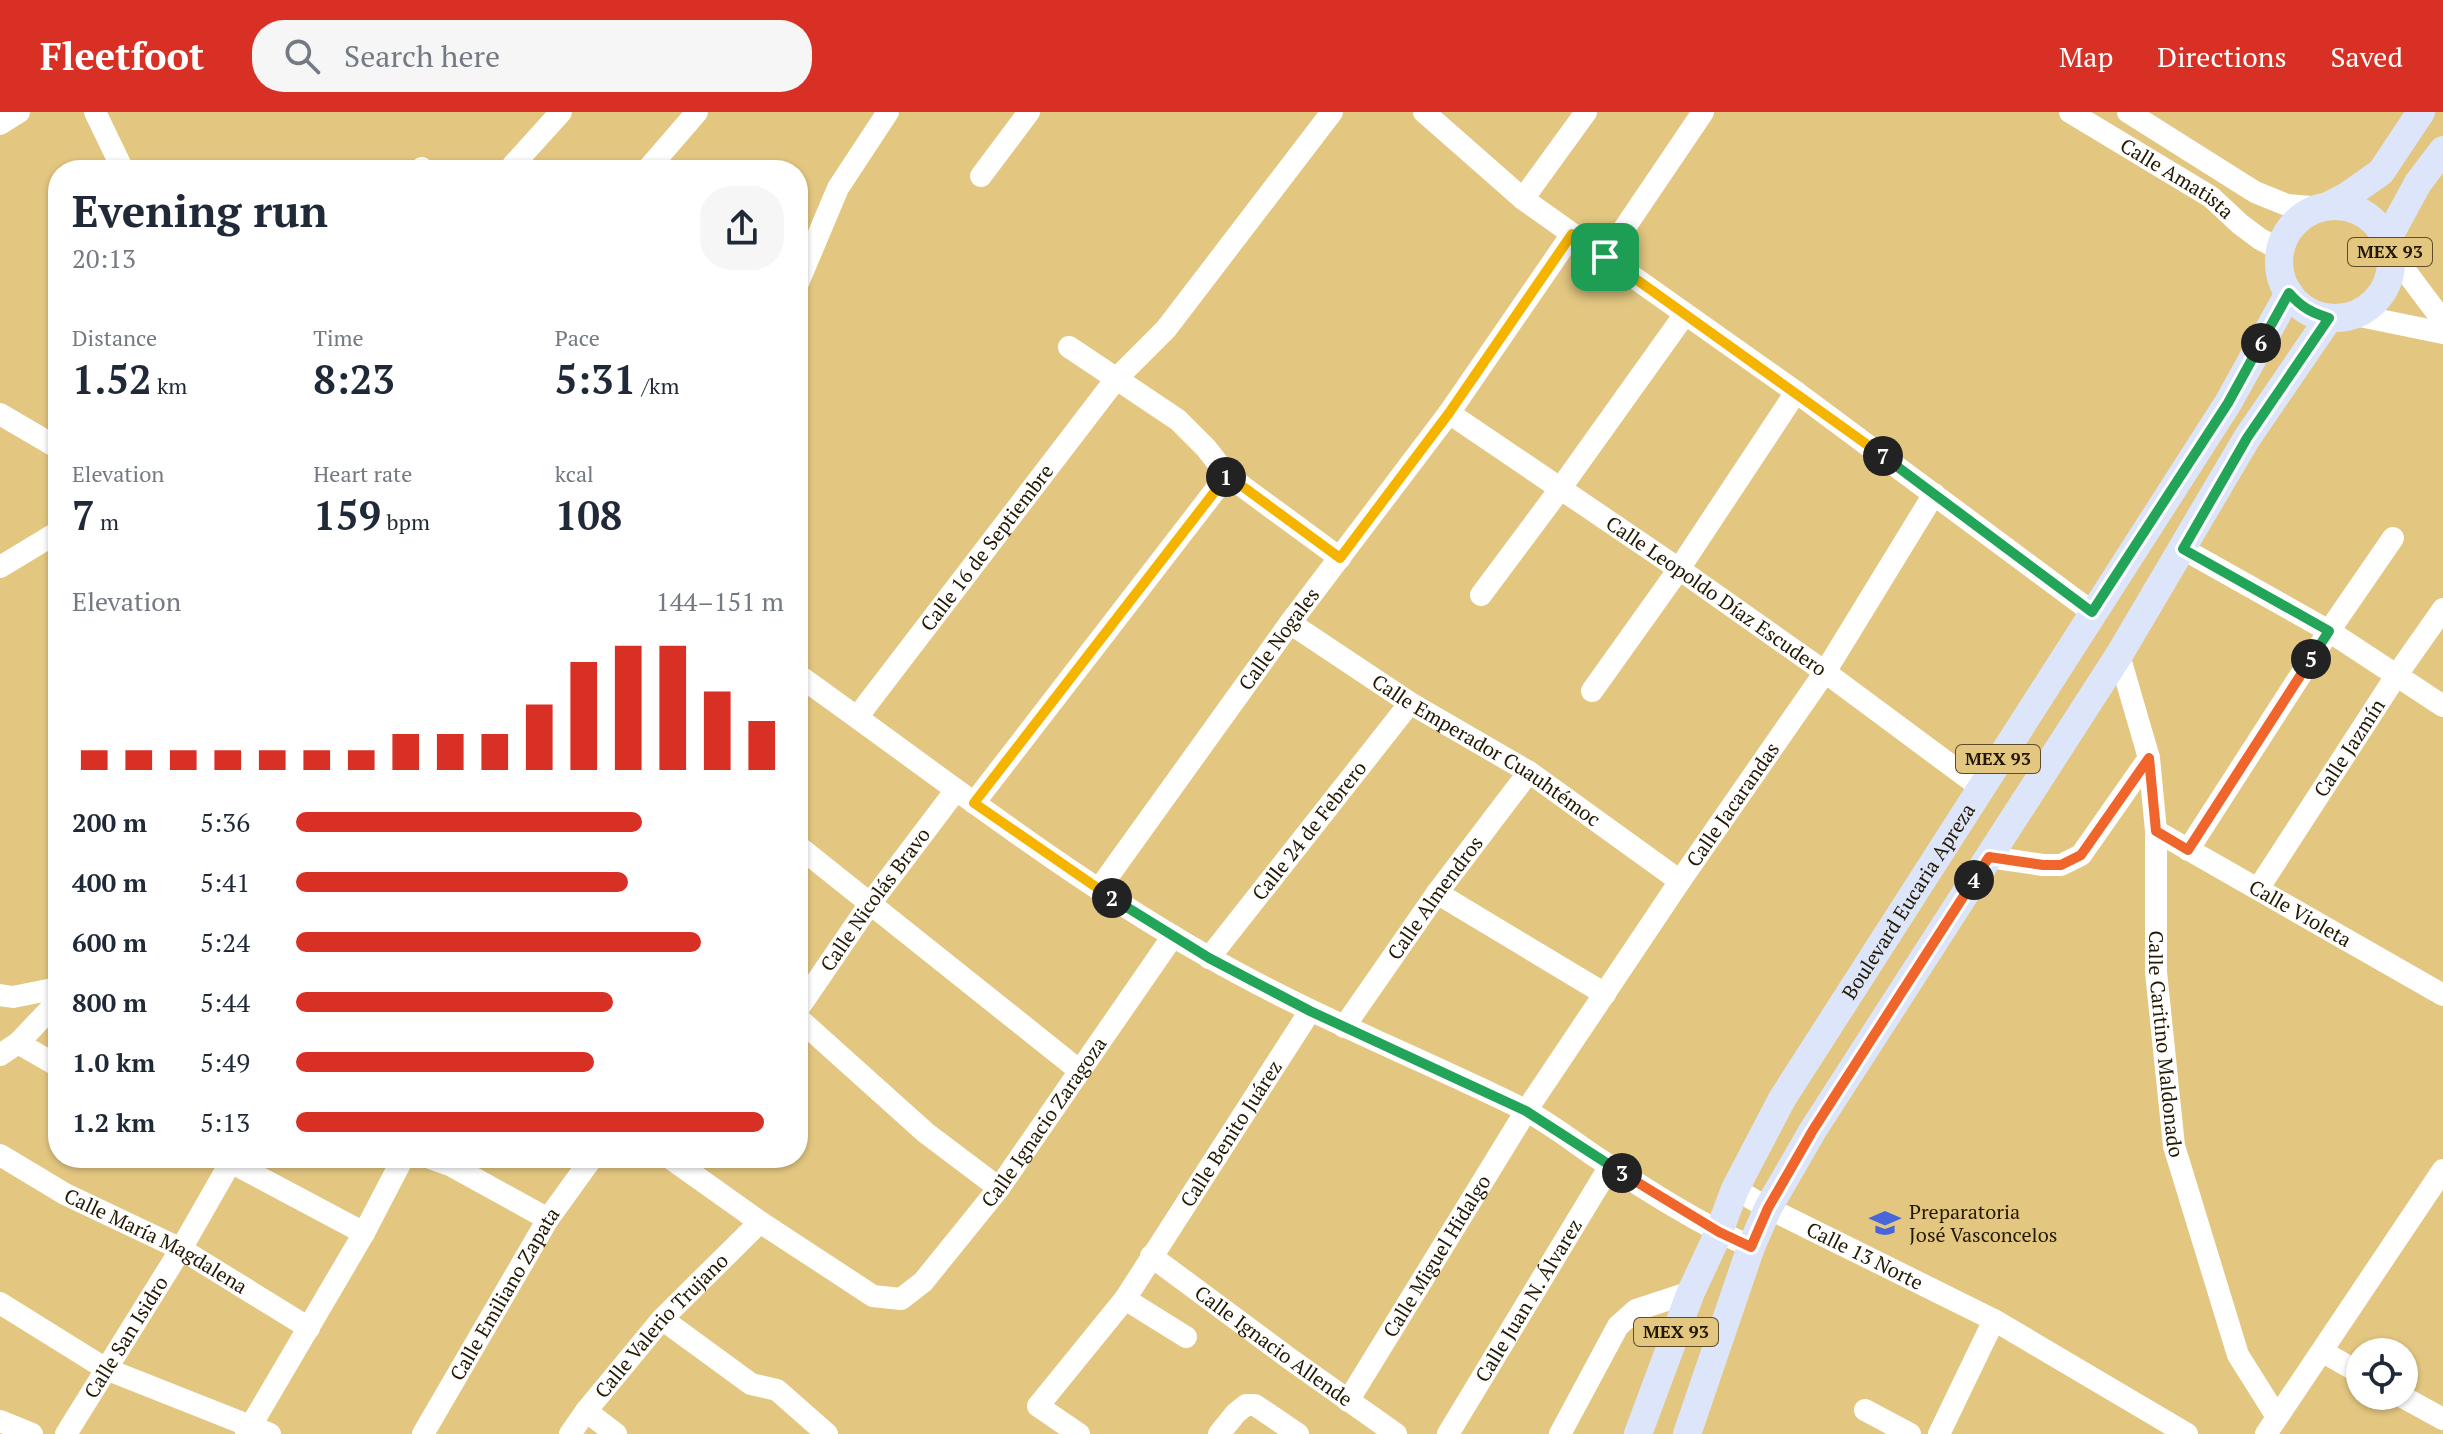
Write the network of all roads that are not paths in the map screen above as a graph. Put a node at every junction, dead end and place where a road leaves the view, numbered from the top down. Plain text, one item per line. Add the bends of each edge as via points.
1 (19, 112) edge
2 (95, 112) edge
3 (561, 112) edge
4 (697, 112) edge
5 (888, 112) edge
6 (1332, 112) edge
7 (1424, 112) edge
8 (1586, 112) edge
9 (1703, 112) edge
10 (2070, 112) edge
11 (2128, 112) edge
12 (2421, 112) edge
13 (1020, 115) edge
14 (0, 124) edge
15 (2443, 150) edge
16 (118, 160) edge
17 (518, 160) edge
18 (656, 160) edge
19 (981, 176) dead end
20 (1523, 199) junction
21 (2325, 207) junction
22 (1572, 234) junction
23 (808, 236) edge
24 (2388, 245) junction
25 (2281, 250) junction
26 (1605, 257) junction
27 (2289, 293) junction
28 (1685, 314) junction
29 (2342, 316) junction
30 (2443, 321) edge
31 (2443, 333) edge
32 (1069, 347) dead end
33 (1116, 379) junction
34 (1796, 392) junction
35 (1449, 413) junction
36 (0, 414) edge
37 (48, 442) edge
38 (1227, 475) junction
39 (1560, 489) junction
40 (1934, 494) junction
41 (48, 538) edge
42 (2393, 538) dead end
43 (2183, 549) junction
44 (1340, 558) junction
45 (0, 567) edge
46 (1679, 569) junction
47 (1481, 595) dead end
48 (2443, 609) edge
49 (2092, 612) junction
50 (1290, 623) junction
51 (2329, 631) junction
52 (2119, 655) junction
53 (1825, 672) junction
54 (2396, 676) junction
55 (808, 683) edge
56 (1592, 691) dead end
57 (1410, 703) junction
58 (2443, 706) edge
59 (858, 716) junction
60 (2149, 758) junction
61 (1529, 772) junction
62 (1980, 787) junction
63 (965, 796) junction
64 (2156, 831) junction
65 (2188, 850) junction
66 (808, 854) edge
67 (1989, 857) junction
68 (1680, 881) junction
69 (1099, 889) junction
70 (2258, 889) junction
71 (1437, 893) junction
72 (869, 905) junction
73 (1173, 936) junction
74 (1209, 958) junction
75 (48, 990) edge
76 (808, 994) edge
77 (1605, 994) junction
78 (0, 995) edge
79 (2443, 995) edge
80 (48, 1011) edge
81 (1310, 1011) junction
82 (808, 1027) edge
83 (1344, 1027) junction
84 (9, 1049) edge
85 (48, 1063) edge
86 (1080, 1071) junction
87 (1526, 1111) junction
88 (0, 1155) edge
89 (1610, 1166) junction
90 (225, 1168) edge
91 (244, 1168) edge
92 (398, 1168) edge
93 (464, 1168) edge
94 (585, 1168) edge
95 (691, 1168) edge
96 (2443, 1170) edge
97 (999, 1188) junction
98 (1735, 1189) junction
99 (1768, 1208) junction
100 (548, 1219) junction
101 (760, 1222) junction
102 (1719, 1232) junction
103 (364, 1233) junction
104 (1751, 1247) junction
105 (181, 1249) junction
106 (1151, 1256) junction
107 (1691, 1292) junction
108 (1125, 1299) junction
109 (0, 1303) edge
110 (662, 1319) junction
111 (1994, 1320) junction
112 (309, 1328) junction
113 (1186, 1337) dead end
114 (2323, 1352) junction
115 (2346, 1365) edge
116 (106, 1369) junction
117 (1348, 1401) junction
118 (2418, 1405) edge
119 (1865, 1410) dead end
120 (586, 1411) junction
121 (2443, 1419) edge
122 (0, 1421) edge
123 (2272, 1425) edge
124 (256, 1431) edge
125 (1458, 1431) edge
126 (32, 1434) edge
127 (66, 1434) edge
128 (423, 1434) edge
129 (570, 1434) edge
130 (616, 1434) edge
131 (827, 1434) edge
132 (1079, 1434) edge
133 (1219, 1434) edge
134 (1298, 1434) edge
135 (1396, 1434) edge
136 (1562, 1434) edge
137 (1638, 1434) edge
138 (1687, 1434) edge
139 (1910, 1434) edge
140 (1939, 1434) edge
141 (2187, 1434) edge

1 - 14 street
2 - 16 street
3 - 17 street
4 - 18 street
5 - 23 street
6 - 33 street, Calle 16 de Septiembre via 1166,329
7 - 20 street
8 - 20 street
9 - 26 street
10 - 25 street, Calle Amatista via 2211,197 2240,224
11 - 21 street, Calle Amatista via 2255,192 2287,205
12 - 21 main road via 2381,172
13 - 19 street
15 - 24 main road, MEX 93 via 2418,183
20 - 22 street
21 - 24 main road, MEX 93 via 2342,206 2369,217
21 - 25 main road via 2295,223
22 - 26 street
22 - 35 street, Calle Nogales
24 - 29 main road, MEX 93 via 2391,265 2380,295 2369,307
24 - 30 street
25 - 27 main road via 2280,272
26 - 28 street
27 - 29 main road via 2314,314
27 - 49 main road, Boulevard Eucaria Apreza / MEX 93 via 2228,403
28 - 34 street
28 - 39 street
29 - 31 street
29 - 43 main road, MEX 93 via 2247,438
32 - 33 street
33 - 38 street via 1178,420
33 - 59 street, Calle 16 de Septiembre
34 - 40 street
34 - 46 street
35 - 39 street, Calle Leopoldo Díaz Escudero
35 - 44 street, Calle Nogales
36 - 37 street
38 - 44 street
38 - 63 street, Calle Nicolás Bravo
39 - 46 street, Calle Leopoldo Díaz Escudero
39 - 47 street
40 - 49 street
40 - 53 street, Calle Jacarandas
41 - 45 street
42 - 51 street
43 - 51 street
43 - 52 main road, MEX 93
44 - 50 street, Calle Nogales
46 - 53 street, Calle Leopoldo Díaz Escudero
46 - 56 street
48 - 54 street, Calle Jazmín
49 - 62 main road, Boulevard Eucaria Apreza / MEX 93
50 - 57 street, Calle Emperador Cuauhtémoc
50 - 69 street, Calle Nogales
51 - 54 street
51 - 65 street
52 - 60 street, Calle Caritino Maldonado
52 - 67 main road, MEX 93
53 - 62 street, Calle Leopoldo Díaz Escudero
53 - 68 street, Calle Jacarandas
54 - 58 street
54 - 70 street, Calle Jazmín
55 - 59 street
57 - 61 street, Calle Emperador Cuauhtémoc
57 - 74 street, Calle 24 de Febrero
59 - 63 street
60 - 64 street, Calle Caritino Maldonado
60 - 67 street via 2081,855 2061,865
61 - 68 street, Calle Emperador Cuauhtémoc
61 - 71 street, Calle Almendros
62 - 98 main road, Boulevard Eucaria Apreza / MEX 93 via 1782,1099
63 - 69 street
63 - 72 street, Calle Nicolás Bravo
64 - 65 street, Calle Violeta
64 - 123 street, Calle Caritino Maldonado via 2156,972 2174,1146 2238,1355
65 - 70 street, Calle Violeta
66 - 72 street
67 - 99 main road, MEX 93
68 - 77 street, Calle Jacarandas
69 - 73 street
70 - 79 street, Calle Violeta
71 - 77 street
71 - 83 street, Calle Almendros
72 - 76 street, Calle Nicolás Bravo
72 - 86 street
73 - 74 street
73 - 86 street, Calle Ignacio Zaragoza
74 - 81 street
75 - 78 street
77 - 87 street, Calle Jacarandas
80 - 84 street
81 - 83 street
81 - 106 street, Calle Benito Juárez
82 - 97 street via 926,1133
83 - 87 street
84 - 85 street
86 - 97 street, Calle Ignacio Zaragoza
87 - 89 street
87 - 117 street, Calle Miguel Hidalgo
88 - 105 street, Calle María Magdalena via 65,1194
89 - 102 street
89 - 125 street, Calle Juan N. Álvarez
90 - 105 street, Calle San Isidro
91 - 103 street
92 - 103 street
93 - 100 street
94 - 100 street, Calle Emiliano Zapata
95 - 101 street
96 - 114 street
97 - 101 street, Calle Ignacio Zaragoza via 923,1282 901,1299 873,1296
98 - 99 street, Calle 13 Norte
98 - 102 main road, Boulevard Eucaria Apreza / MEX 93
99 - 104 main road, MEX 93
99 - 111 street, Calle 13 Norte
100 - 128 street, Calle Emiliano Zapata
101 - 110 street, Calle Valerio Trujano
102 - 104 street
102 - 107 main road, MEX 93
103 - 112 street
104 - 138 main road, MEX 93
105 - 112 street, Calle María Magdalena
105 - 116 street, Calle San Isidro
106 - 108 street, Calle Benito Juárez
106 - 117 street, Calle Ignacio Allende
107 - 136 street via 1636,1310 1618,1326
107 - 137 main road, MEX 93
108 - 113 street
108 - 132 street, Calle Benito Juárez via 1038,1406
109 - 116 street
110 - 120 street, Calle Valerio Trujano
110 - 131 street via 751,1384 777,1390
111 - 140 street
111 - 141 street, Calle 13 Norte
112 - 124 street
114 - 115 street
114 - 123 street
116 - 124 street
116 - 127 street, Calle San Isidro
117 - 135 street, Calle Ignacio Allende
118 - 121 street
119 - 139 street
120 - 129 street, Calle Valerio Trujano
120 - 130 street
122 - 126 street
133 - 134 street via 1236,1413 1255,1405

